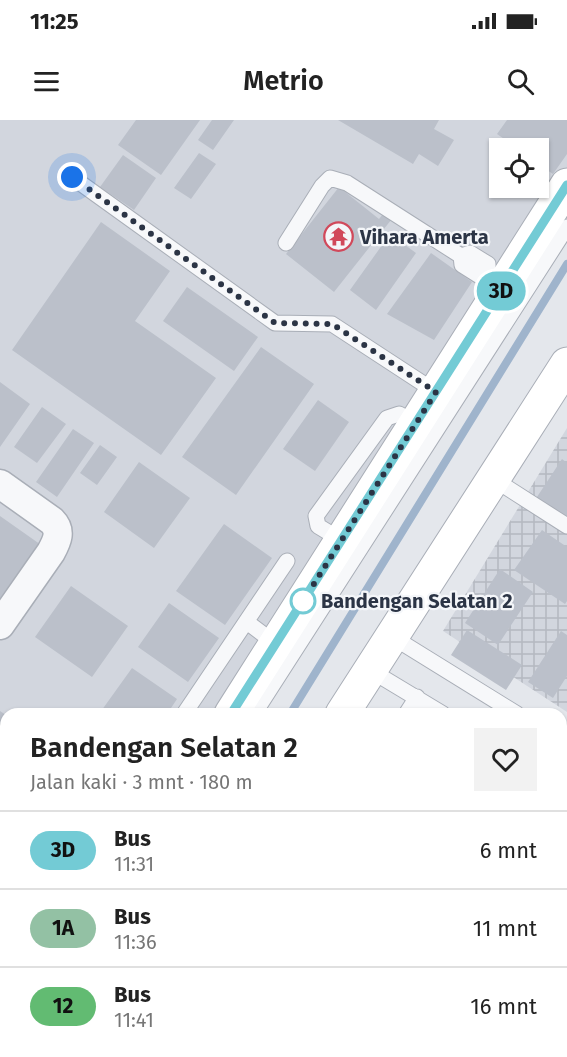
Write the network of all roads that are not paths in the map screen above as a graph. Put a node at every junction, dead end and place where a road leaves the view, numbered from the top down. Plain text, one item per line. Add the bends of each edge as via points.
1 (72, 177) dead end
2 (567, 185) edge
3 (567, 227) edge
4 (285, 243) dead end
5 (497, 277) junction
6 (567, 364) edge
7 (436, 392) junction
8 (492, 477) junction
9 (0, 484) edge
10 (567, 526) edge
11 (287, 561) dead end
12 (1, 620) edge
13 (247, 622) junction
14 (391, 636) junction
15 (276, 644) junction
16 (370, 670) junction
17 (417, 697) junction
18 (188, 708) edge
19 (235, 708) edge
20 (258, 708) edge
21 (346, 708) edge
22 (410, 708) edge
23 (433, 708) edge
24 (507, 708) edge

1 - 7 lane via 275,323 332,324
2 - 5 main road
3 - 20 lane
4 - 5 lane via 330,178 347,183 461,256 470,253 480,258
5 - 7 main road
6 - 8 main road
7 - 15 main road
8 - 10 lane
8 - 14 main road
9 - 12 street via 52,521 58,532 51,552
11 - 13 lane
13 - 15 lane
13 - 18 lane
14 - 16 main road
14 - 24 lane
15 - 19 main road
16 - 17 lane
16 - 21 main road
17 - 22 lane
17 - 23 lane

